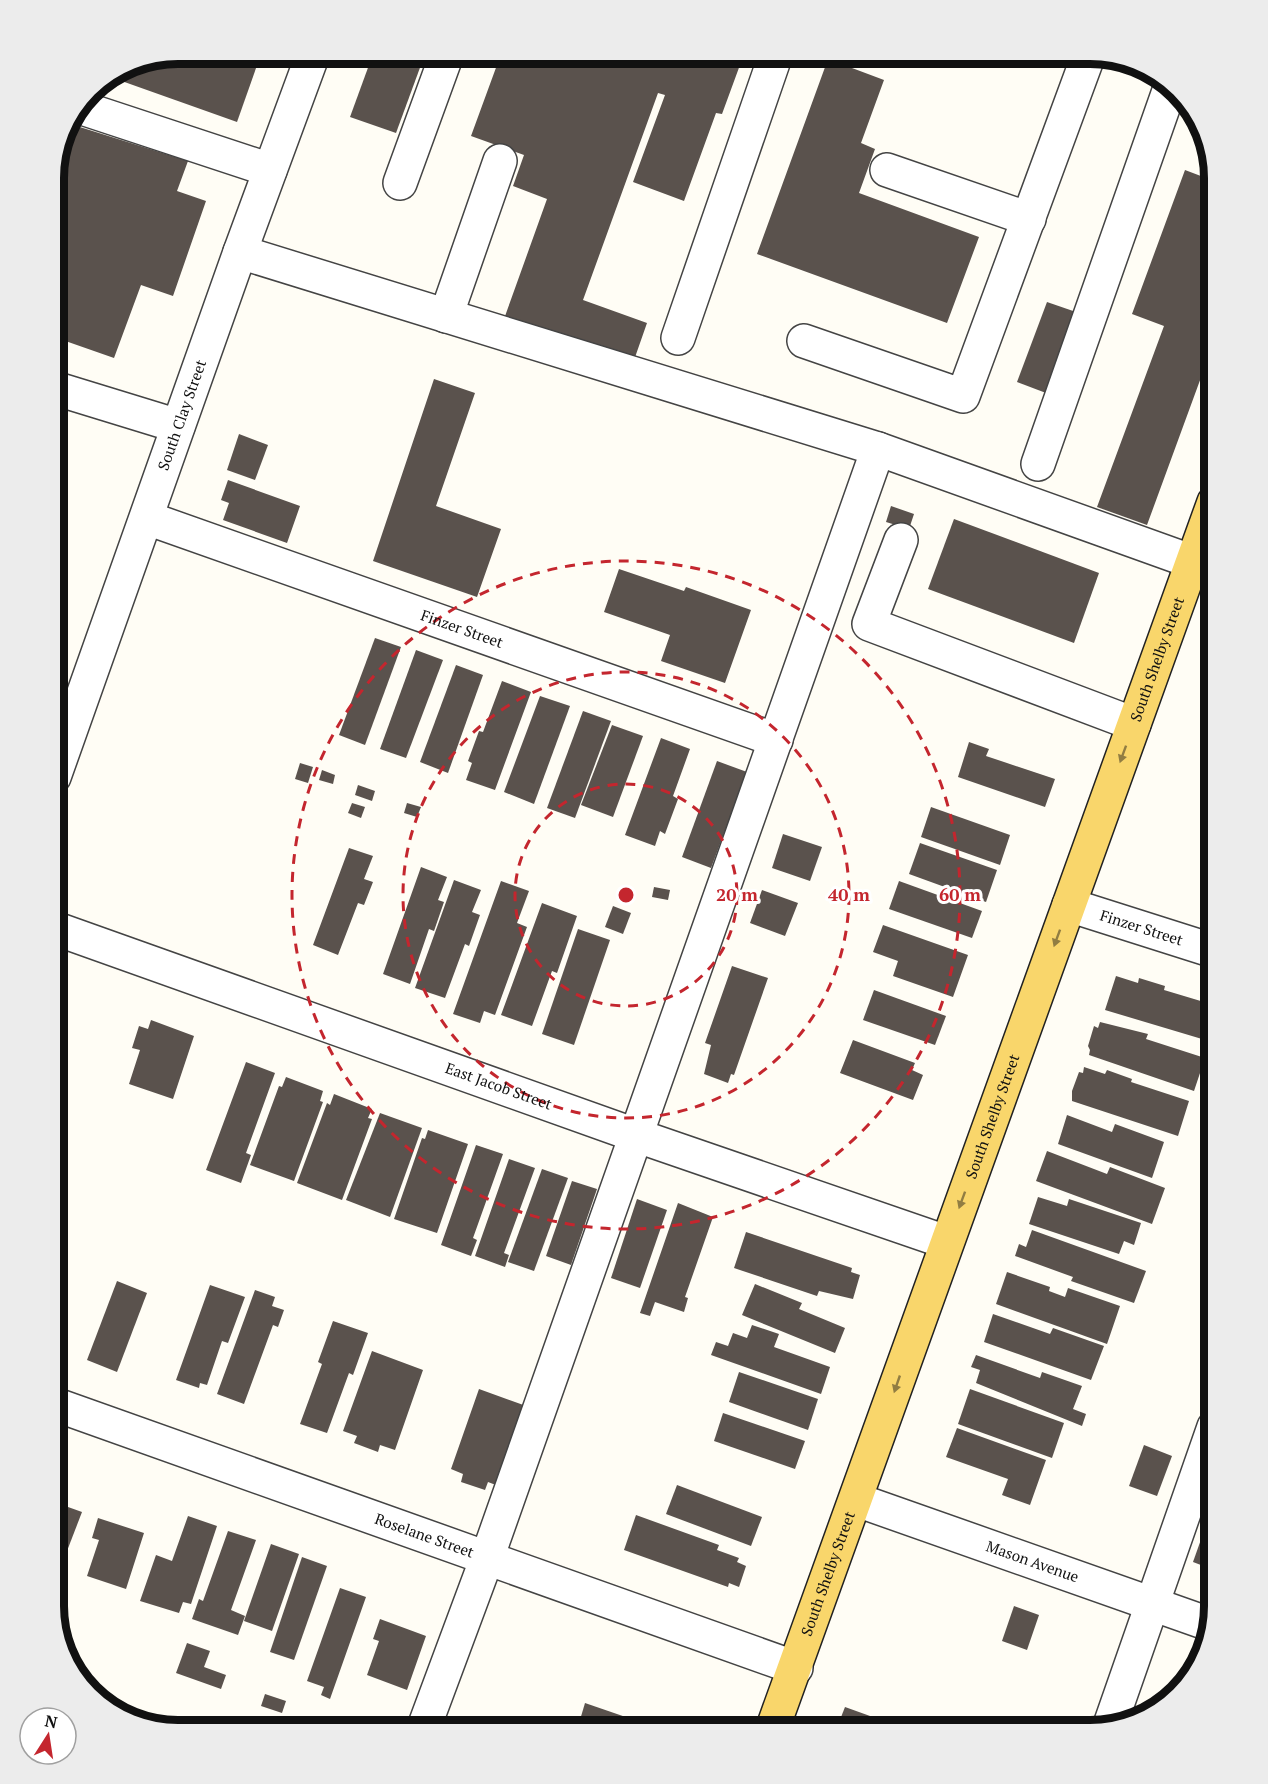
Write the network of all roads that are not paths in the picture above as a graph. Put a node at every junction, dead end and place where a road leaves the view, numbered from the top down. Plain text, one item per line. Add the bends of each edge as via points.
1 (309, 65) edge
2 (443, 65) edge
3 (772, 65) edge
4 (1085, 65) edge
5 (1167, 96) edge
6 (88, 110) edge
7 (500, 161) dead end
8 (270, 170) junction
9 (887, 170) dead end
10 (399, 183) dead end
11 (1029, 219) junction
12 (240, 252) junction
13 (446, 316) junction
14 (678, 338) dead end
15 (804, 341) dead end
16 (65, 391) edge
17 (178, 426) junction
18 (878, 449) junction
19 (1038, 464) dead end
20 (147, 518) junction
21 (1204, 531) edge
22 (901, 540) dead end
23 (1193, 562) junction
24 (1134, 724) junction
25 (776, 740) junction
26 (65, 747) edge
27 (1069, 905) junction
28 (64, 932) edge
29 (1204, 948) edge
30 (635, 1135) junction
31 (946, 1242) junction
32 (64, 1408) edge
33 (1204, 1456) edge
34 (857, 1500) junction
35 (487, 1558) junction
36 (1151, 1604) junction
37 (1203, 1622) edge
38 (795, 1668) junction
39 (1113, 1717) edge
40 (427, 1719) edge
41 (776, 1720) edge

1 - 8 street, South Clay Street
2 - 10 street
3 - 14 street
4 - 11 street
5 - 19 street
6 - 8 street
7 - 13 street
8 - 12 street, South Clay Street
9 - 11 street
11 - 15 street via 963,396
12 - 13 street
12 - 17 street, South Clay Street
13 - 18 street
16 - 17 street
17 - 20 street, South Clay Street
18 - 23 street
18 - 25 street
20 - 25 street, Finzer Street
20 - 26 street, South Clay Street
21 - 23 main road, South Shelby Street
22 - 24 street via 869,624
23 - 24 main road, South Shelby Street
24 -> 27 main road, South Shelby Street
25 - 30 street
27 - 29 street, Finzer Street
27 -> 31 main road, South Shelby Street
28 - 30 street, East Jacob Street
30 - 31 street, East Jacob Street
30 - 35 street
31 -> 34 main road, South Shelby Street
32 - 35 street, Roselane Street
33 - 36 street
34 - 36 street, Mason Avenue
34 - 38 main road, South Shelby Street
35 - 38 street, Roselane Street
35 - 40 street
36 - 37 street, Mason Avenue
36 - 39 street
38 - 41 main road, South Shelby Street

